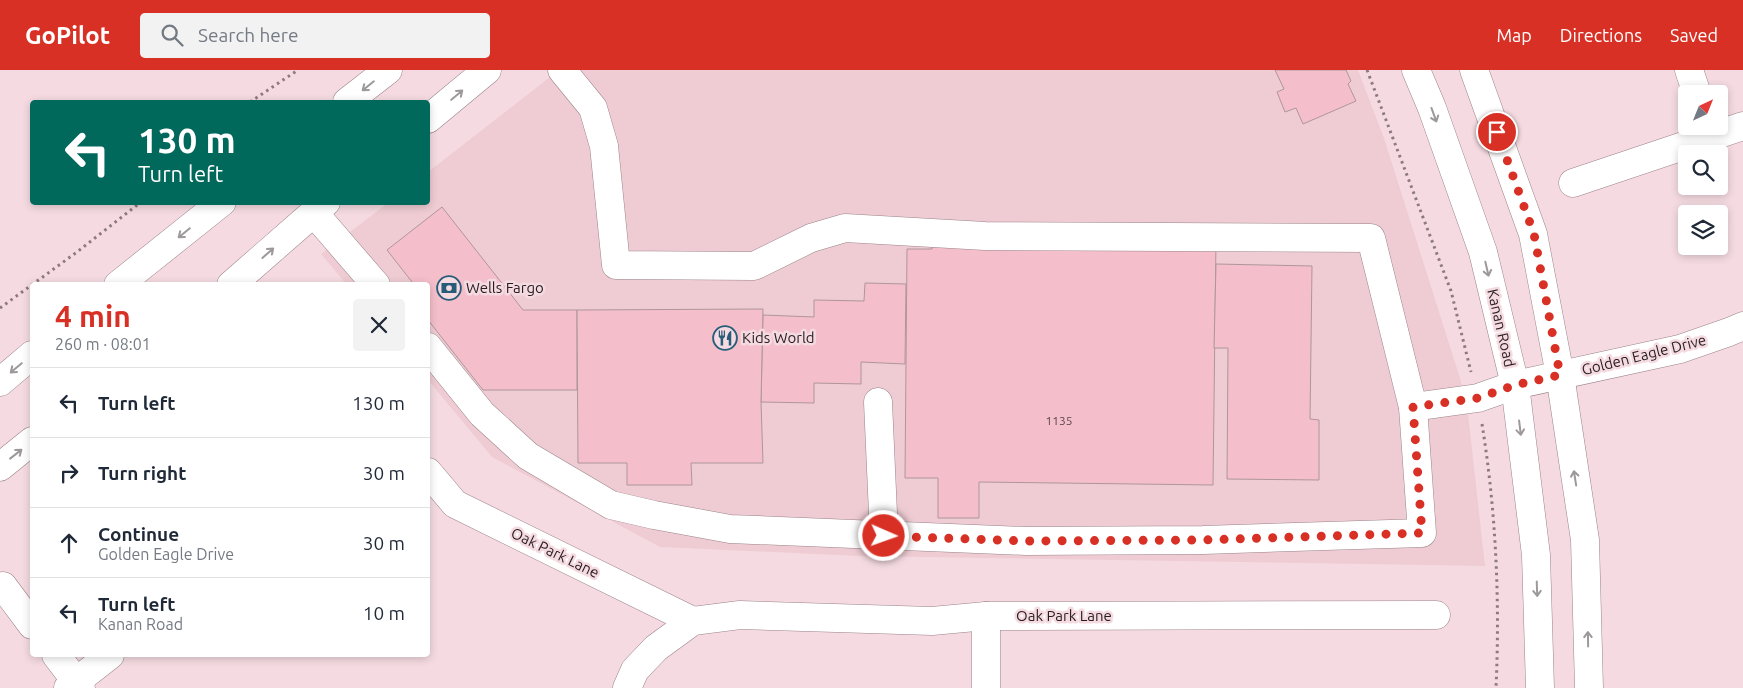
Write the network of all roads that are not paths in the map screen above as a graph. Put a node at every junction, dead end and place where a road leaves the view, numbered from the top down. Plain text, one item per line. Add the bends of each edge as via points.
1 (388, 70) edge
2 (487, 70) edge
3 (562, 70) edge
4 (1416, 70) edge
5 (1474, 70) edge
6 (1689, 70) edge
7 (1694, 85) edge
8 (350, 100) edge
9 (430, 117) edge
10 (1743, 126) edge
11 (1728, 128) edge
12 (1699, 135) edge
13 (1573, 183) dead end
14 (218, 205) edge
15 (320, 208) edge
16 (122, 282) edge
17 (234, 282) edge
18 (374, 282) edge
19 (1743, 326) edge
20 (430, 349) edge
21 (30, 357) edge
22 (1560, 375) junction
23 (0, 382) edge
24 (1515, 385) junction
25 (878, 402) dead end
26 (1413, 407) junction
27 (30, 443) edge
28 (0, 467) edge
29 (430, 474) edge
30 (884, 536) junction
31 (3, 586) dead end
32 (1436, 615) dead end
33 (986, 616) junction
34 (693, 621) junction
35 (30, 622) edge
36 (57, 657) edge
37 (108, 657) edge
38 (75, 686) edge
39 (627, 688) edge
40 (986, 688) edge
41 (1540, 688) edge
42 (1588, 688) edge

1 -> 8 street
9 -> 2 street
3 - 26 street via 593,108 604,146 616,265 754,266 811,238 846,228 985,236 1371,238
4 -> 24 street, Kanan Road via 1483,252
5 - 22 street via 1534,234
6 - 7 street
10 - 11 street
12 - 13 street
14 -> 16 street
17 -> 15 street
15 - 18 street
19 - 22 street, Golden Eagle Drive via 1680,348
20 - 30 street via 482,414 528,456 611,505 730,529
21 -> 23 street
22 - 24 street, Golden Eagle Drive
42 -> 22 street via 1585,540
24 - 26 street, Golden Eagle Drive via 1478,398
24 -> 41 street, Kanan Road via 1536,555
25 - 30 street
26 - 30 street via 1422,533 1203,540 1026,541
28 -> 27 street
29 - 34 street, Oak Park Lane via 455,504
31 - 35 street
32 - 33 street, Oak Park Lane
33 - 34 street, Oak Park Lane via 932,622 740,616
33 - 40 street
34 - 39 street via 656,648 635,670
36 - 38 street
37 - 38 street

